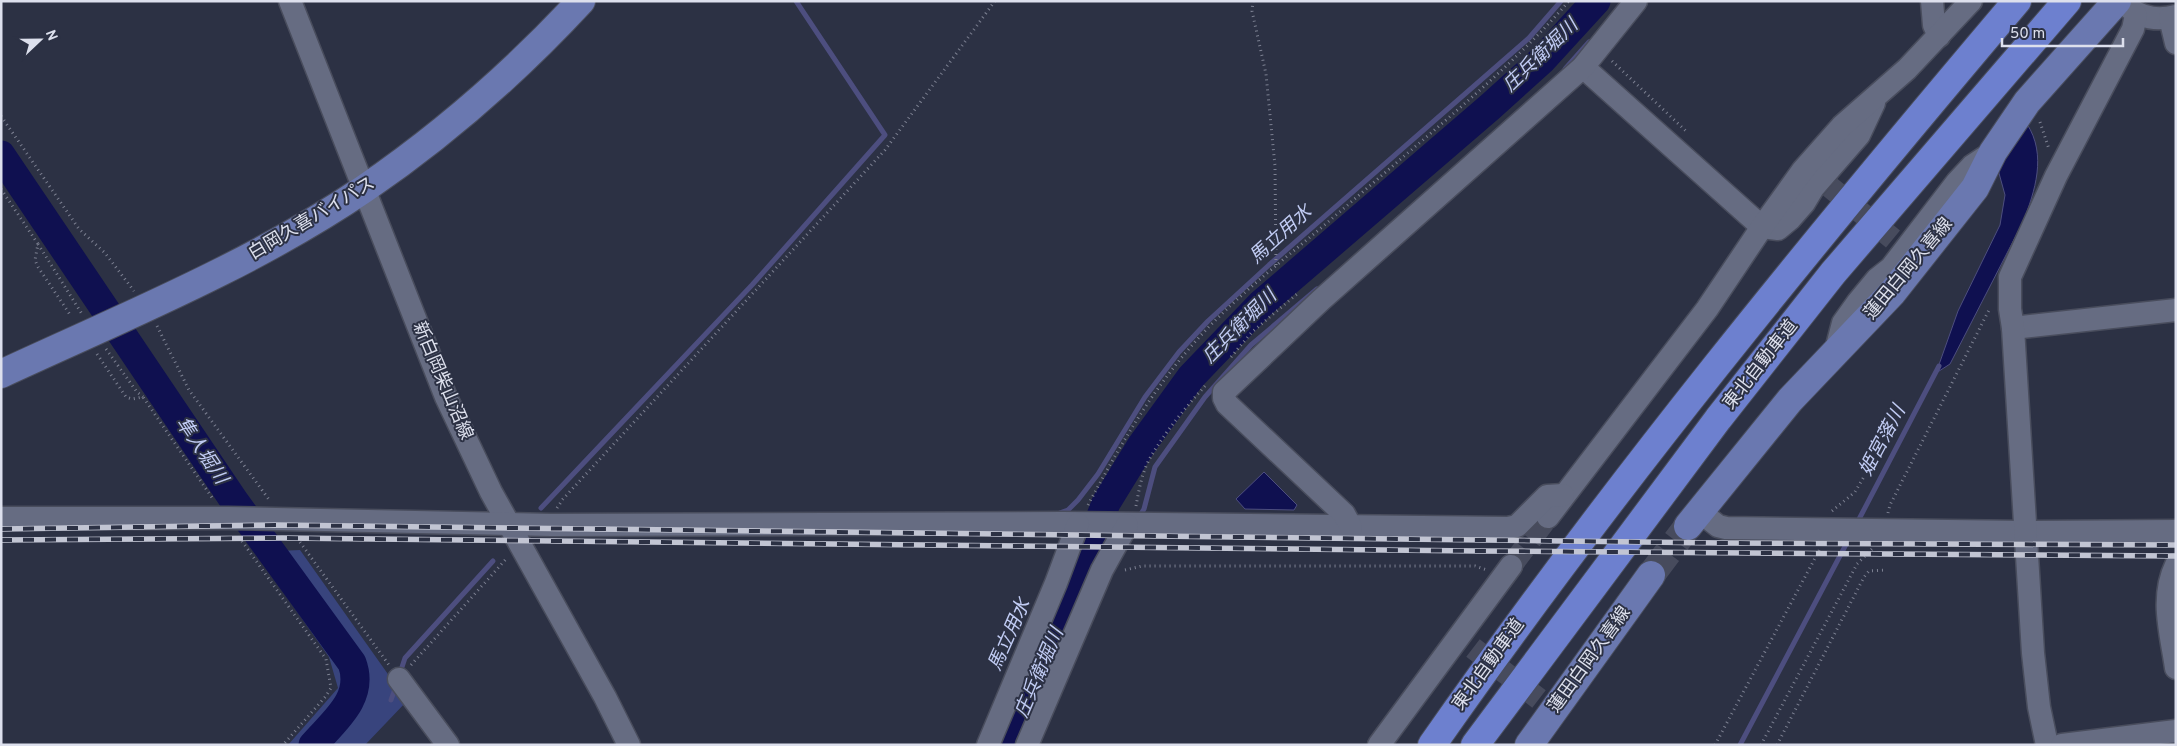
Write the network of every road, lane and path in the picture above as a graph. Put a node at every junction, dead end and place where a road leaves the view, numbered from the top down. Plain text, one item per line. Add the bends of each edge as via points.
1 (290, 1) edge
2 (581, 1) edge
3 (995, 1) edge
4 (1253, 1) edge
5 (1569, 1) edge
6 (1636, 1) edge
7 (1932, 1) edge
8 (1971, 1) edge
9 (2017, 1) edge
10 (2067, 1) edge
11 (2125, 6) edge
12 (2173, 17) edge
13 (1939, 36) junction
14 (2176, 43) edge
15 (1598, 48) junction
16 (1583, 67) junction
17 (1878, 96) junction
18 (2027, 102) junction
19 (1, 116) edge
20 (1690, 135) dead end
21 (1993, 152) junction
22 (2056, 176) junction
23 (1, 189) edge
24 (364, 189) junction
25 (1762, 227) junction
26 (38, 244) junction
27 (1276, 266) junction
28 (2009, 285) junction
29 (141, 309) junction
30 (2176, 310) edge
31 (71, 316) dead end
32 (2013, 328) junction
33 (96, 336) junction
34 (1836, 350) junction
35 (1, 374) edge
36 (143, 397) junction
37 (1865, 475) dead end
38 (1563, 495) junction
39 (213, 500) dead end
40 (1548, 517) tunnel mouth
41 (1, 518) edge
42 (278, 518) junction
43 (1693, 519) joint
44 (231, 524) junction
45 (508, 524) junction
46 (1082, 524) junction
47 (551, 525) junction
48 (1123, 525) junction
49 (1351, 527) junction
50 (1832, 529) junction
51 (1877, 530) junction
52 (2176, 531) edge
53 (2025, 532) junction
54 (522, 548) junction
55 (2176, 565) edge
56 (1885, 570) dead end
57 (1122, 574) dead end
58 (1504, 574) joint
59 (1651, 575) tunnel mouth
60 (2176, 668) edge
61 (399, 679) junction
62 (2176, 731) edge
63 (990, 739) edge
64 (283, 745) edge
65 (448, 745) edge
66 (629, 745) edge
67 (973, 745) edge
68 (1027, 745) edge
69 (1379, 745) edge
70 (1432, 745) edge
71 (1475, 745) edge
72 (1529, 745) edge
73 (1715, 745) edge
74 (1761, 745) edge
75 (1777, 745) edge
76 (2047, 745) edge
77 (2062, 745) edge

1 - 24 street, 新白岡柴山沼線
2 - 24 main road, 白岡久喜バイパス via 474,104
3 - 47 path via 885,150 563,499
4 - 27 path via 1252,12 1266,74 1275,166
5 - 27 path via 1540,35
6 - 15 street
7 - 13 street via 1934,25
8 - 13 street
9 - 70 highway, 東北自動車道 via 1760,309 1619,489
10 - 71 highway, 東北自動車道 via 1833,273 1712,427
11 - 12 street via 2157,18
11 - 18 main road, 蓮田白岡久喜線
11 - 22 street via 2133,28
12 - 14 street
13 - 17 street
15 - 16 street
15 - 20 path
16 - 25 street
16 - 49 street via 1321,300 1224,392 1227,404 1344,514
17 - 25 street via 1842,126 1803,170
17 - 25 street via 1859,135 1825,183 1782,227 1773,230
18 - 21 main road, 蓮田白岡久喜線
18 - 22 path via 2044,132
19 - 29 path via 79,229 105,253
21 - 34 main road, 蓮田白岡久喜線 via 1975,188 1927,250 1892,293
21 - 34 street via 1972,166 1938,204 1928,221 1899,244 1891,268 1877,279 1843,323
22 - 28 street via 2013,269
23 - 26 path
24 - 29 main road, 白岡久喜バイパス via 249,257
24 - 45 street, 新白岡柴山沼線 via 435,370
25 - 38 street via 1707,309
26 - 31 path via 38,267
26 - 33 path
27 - 46 path via 1189,348 1161,382 1125,438
28 - 32 street
28 - 51 path via 1998,292
29 - 33 main road, 白岡久喜バイパス
29 - 42 path via 154,320 189,390
30 - 32 street
32 - 53 street
33 - 35 main road, 白岡久喜バイパス
33 - 36 path
33 - 36 path via 126,398
34 - 43 main road, 蓮田白岡久喜線 via 1790,400
36 - 39 path
37 - 50 path via 1855,492 1826,518
38 - 40 street
38 - 49 street via 1547,496 1517,526 1508,528
41 - 44 street
42 - 44 street
42 - 45 street
42 - 61 path
43 - 50 street via 1726,528
44 - 64 path via 326,659 331,688
45 - 47 street
45 - 54 street, 新白岡柴山沼線
46 - 47 street
46 - 48 street
46 - 63 street
48 - 49 street
48 - 68 street
50 - 51 street
50 - 73 path
51 - 53 street
51 - 74 path via 1882,539 1857,564
52 - 53 street
53 - 76 street via 2034,662
54 - 61 path via 508,557
54 - 66 street, 新白岡柴山沼線
55 - 60 street via 2167,603
56 - 75 path via 1869,571 1864,576
57 - 58 path via 1126,569 1142,566 1475,566
58 - 69 street via 1465,643
59 - 72 main road, 蓮田白岡久喜線 via 1547,704
61 - 65 street
62 - 77 street
63 - 67 street via 978,733

